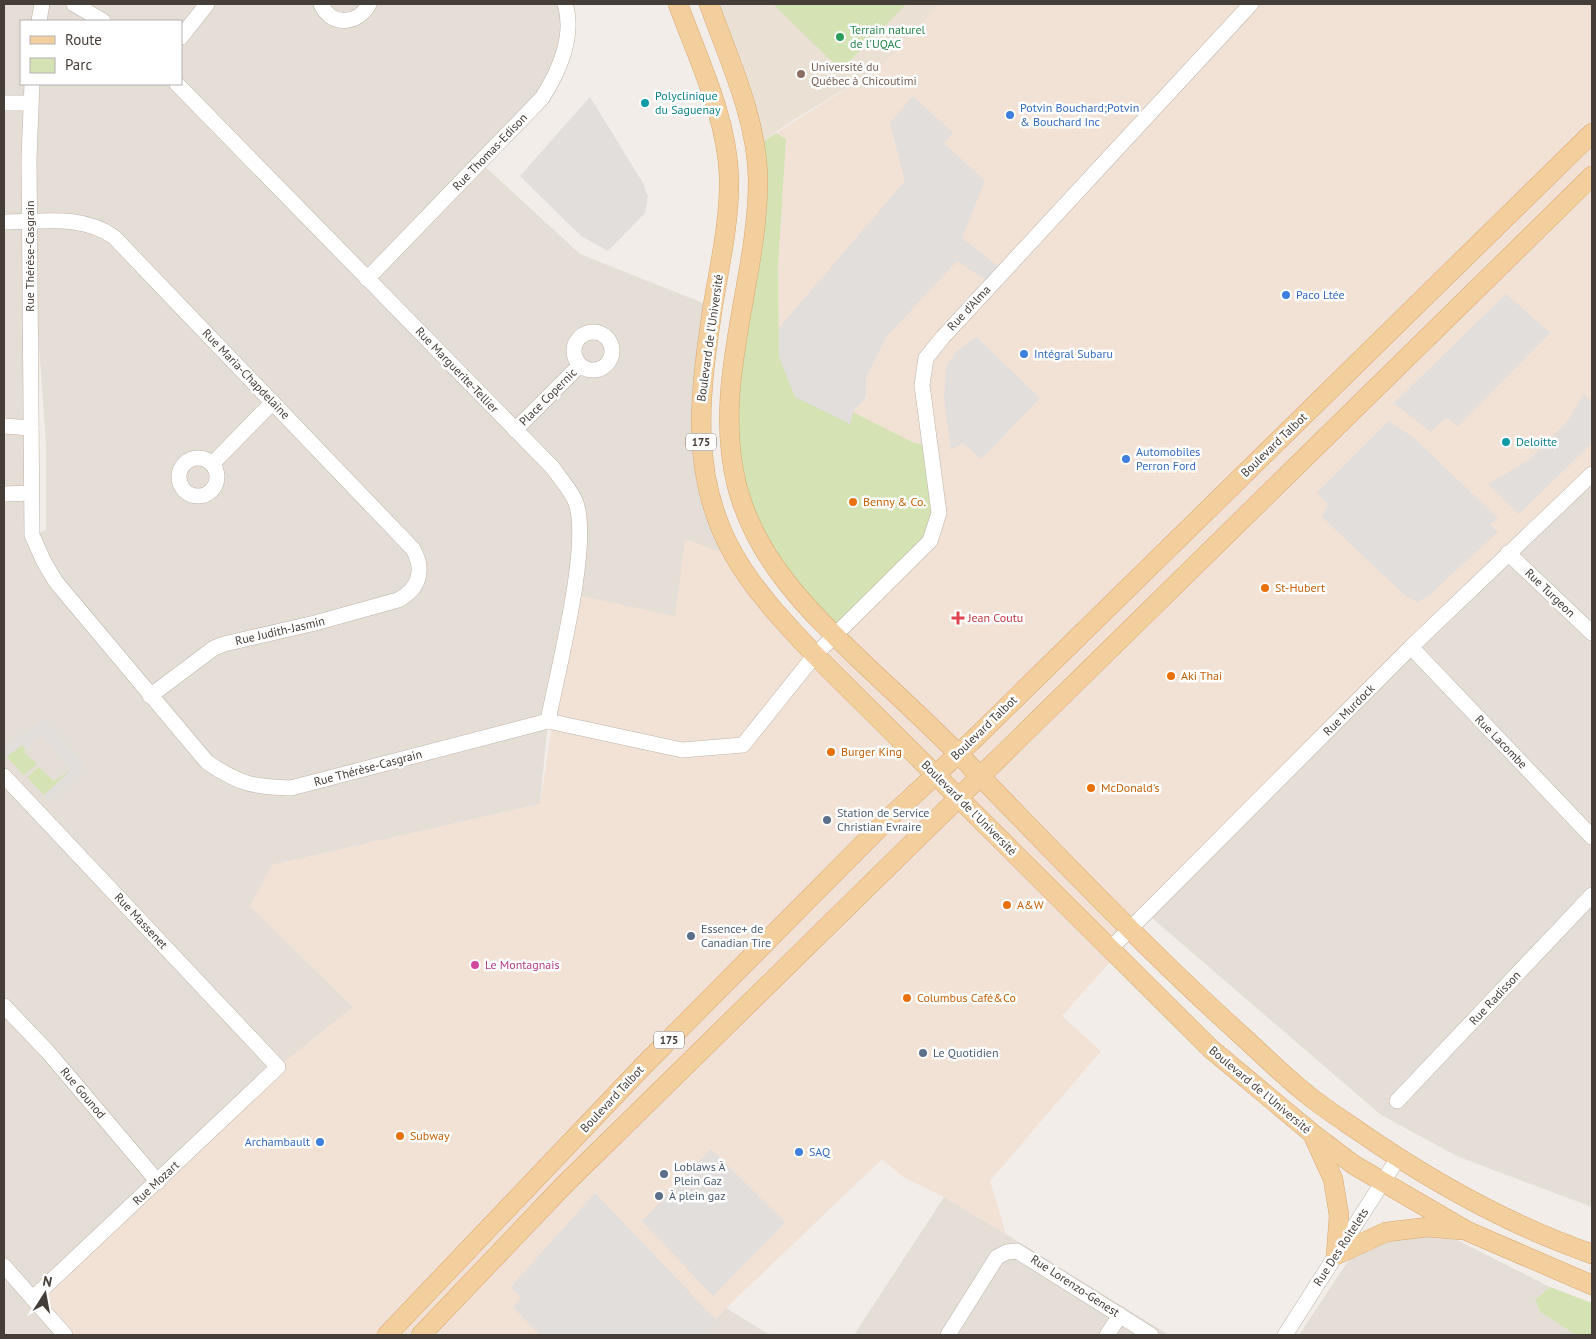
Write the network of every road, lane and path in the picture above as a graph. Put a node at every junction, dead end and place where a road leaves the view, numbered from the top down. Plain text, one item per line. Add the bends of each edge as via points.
1 (42, 4) edge
2 (74, 4) edge
3 (207, 4) edge
4 (321, 4) edge
5 (369, 4) edge
6 (565, 4) edge
7 (678, 4) edge
8 (709, 4) edge
9 (1251, 4) edge
10 (40, 20) edge
11 (101, 20) edge
12 (182, 36) edge
13 (32, 85) edge
14 (179, 85) edge
15 (4, 103) edge
16 (30, 103) junction
17 (1592, 133) edge
18 (1592, 176) edge
19 (4, 222) edge
20 (30, 222) junction
21 (367, 279) junction
22 (580, 364) dead end
23 (273, 402) junction
24 (4, 426) edge
25 (31, 428) junction
26 (515, 430) junction
27 (212, 464) dead end
28 (1592, 474) edge
29 (31, 493) junction
30 (4, 494) edge
31 (1508, 553) junction
32 (416, 583) joint
33 (1592, 633) edge
34 (835, 637) junction
35 (1411, 647) junction
36 (815, 655) junction
37 (150, 696) junction
38 (548, 721) junction
39 (958, 754) junction
40 (936, 775) junction
41 (979, 775) junction
42 (4, 776) edge
43 (957, 797) junction
44 (1592, 837) edge
45 (1592, 895) edge
46 (1129, 930) junction
47 (1108, 950) junction
48 (4, 1006) edge
49 (278, 1067) joint
50 (1397, 1101) dead end
51 (1313, 1134) junction
52 (1398, 1158) junction
53 (158, 1182) junction
54 (1383, 1183) junction
55 (1467, 1231) junction
56 (1592, 1254) edge
57 (1336, 1255) junction
58 (4, 1266) edge
59 (1592, 1285) edge
60 (33, 1298) junction
61 (1120, 1315) junction
62 (65, 1335) edge
63 (387, 1335) edge
64 (421, 1335) edge
65 (948, 1335) edge
66 (1107, 1335) edge
67 (1151, 1335) edge
68 (1284, 1335) edge

1 - 10 street
2 - 11 street
3 - 12 street
4 - 5 street via 329,15 344,21 359,16
6 - 21 street, Rue Thomas-Edison via 569,15 566,43 556,76 542,98
7 - 36 main road, Boulevard de l'Université / 175 via 721,126 729,176 726,228 701,389 704,474 722,530 735,557 782,621
8 - 34 main road, 175 via 748,114 758,175 754,232 731,383 729,436 732,461 745,512 757,539 780,575
9 - 34 street, Rue d'Alma via 926,358 922,385 939,513 937,520 930,541
13 - 16 street, Rue Thérèse-Casgrain
14 - 21 street, Rue Marguerite-Tellier
15 - 16 street
16 - 20 street, Rue Thérèse-Casgrain
17 - 39 main road, Boulevard Talbot
18 - 41 main road
19 - 20 street, Rue Maria-Chapdelaine
20 - 23 street, Rue Maria-Chapdelaine via 84,222 102,228
20 - 25 street, Rue Thérèse-Casgrain
21 - 26 street, Rue Marguerite-Tellier
22 - 26 street, Place Copernic
23 - 27 street
23 - 32 street, Rue Maria-Chapdelaine via 413,549 419,559
24 - 25 street
25 - 29 street, Rue Thérèse-Casgrain
26 - 38 street, Rue Marguerite-Tellier via 553,468 576,503 581,534
28 - 31 street, Rue Murdock
29 - 30 street
29 - 37 street, Rue Thérèse-Casgrain via 32,535 44,562 56,582
31 - 33 street, Rue Turgeon
31 - 35 street, Rue Murdock
32 - 37 street, Rue Judith-Jasmin via 410,594 398,600 224,644
34 - 36 street, Rue d'Alma
34 - 39 main road, 175
35 - 44 street, Rue Lacombe
35 - 46 street, Rue Murdock
36 - 38 street, Rue Thérèse-Casgrain via 743,745 682,750
36 - 40 main road, Boulevard de l'Université / 175
37 - 38 street, Rue Thérèse-Casgrain via 207,762 239,782 278,788 291,788
39 - 40 main road, Boulevard Talbot / 175
39 - 41 main road, 175
40 - 43 main road, Boulevard de l'Université / 175
40 - 63 main road, Boulevard Talbot / 175 via 890,817 645,1064
41 - 43 main road, 175
41 - 46 main road
42 - 49 street, Rue Massenet
43 - 47 main road, Boulevard de l'Université
43 - 64 main road, 175 via 564,1185
45 - 50 street, Rue Radisson
46 - 47 street, Rue Murdock
46 - 52 main road via 1310,1097
47 - 51 main road, Boulevard de l'Université via 1211,1049
48 - 53 street, Rue Gounod via 48,1052
49 - 53 street, Rue Mozart
51 - 54 main road, Boulevard de l'Université
51 - 57 main road via 1334,1178 1339,1215
52 - 54 street, Rue Des Roitelets
52 - 56 main road via 1496,1213
53 - 60 street, Rue Mozart
54 - 55 main road, Boulevard de l'Université
54 - 57 street, Rue Des Roitelets
55 - 57 main road via 1428,1227 1386,1232
55 - 59 main road, Boulevard de l'Université
57 - 68 street, Rue Des Roitelets
58 - 60 street
60 - 62 street
61 - 65 street, Rue Lorenzo-Genest via 1026,1256 1017,1251 1007,1252 997,1257
61 - 66 street
61 - 67 street, Rue Lorenzo-Genest

